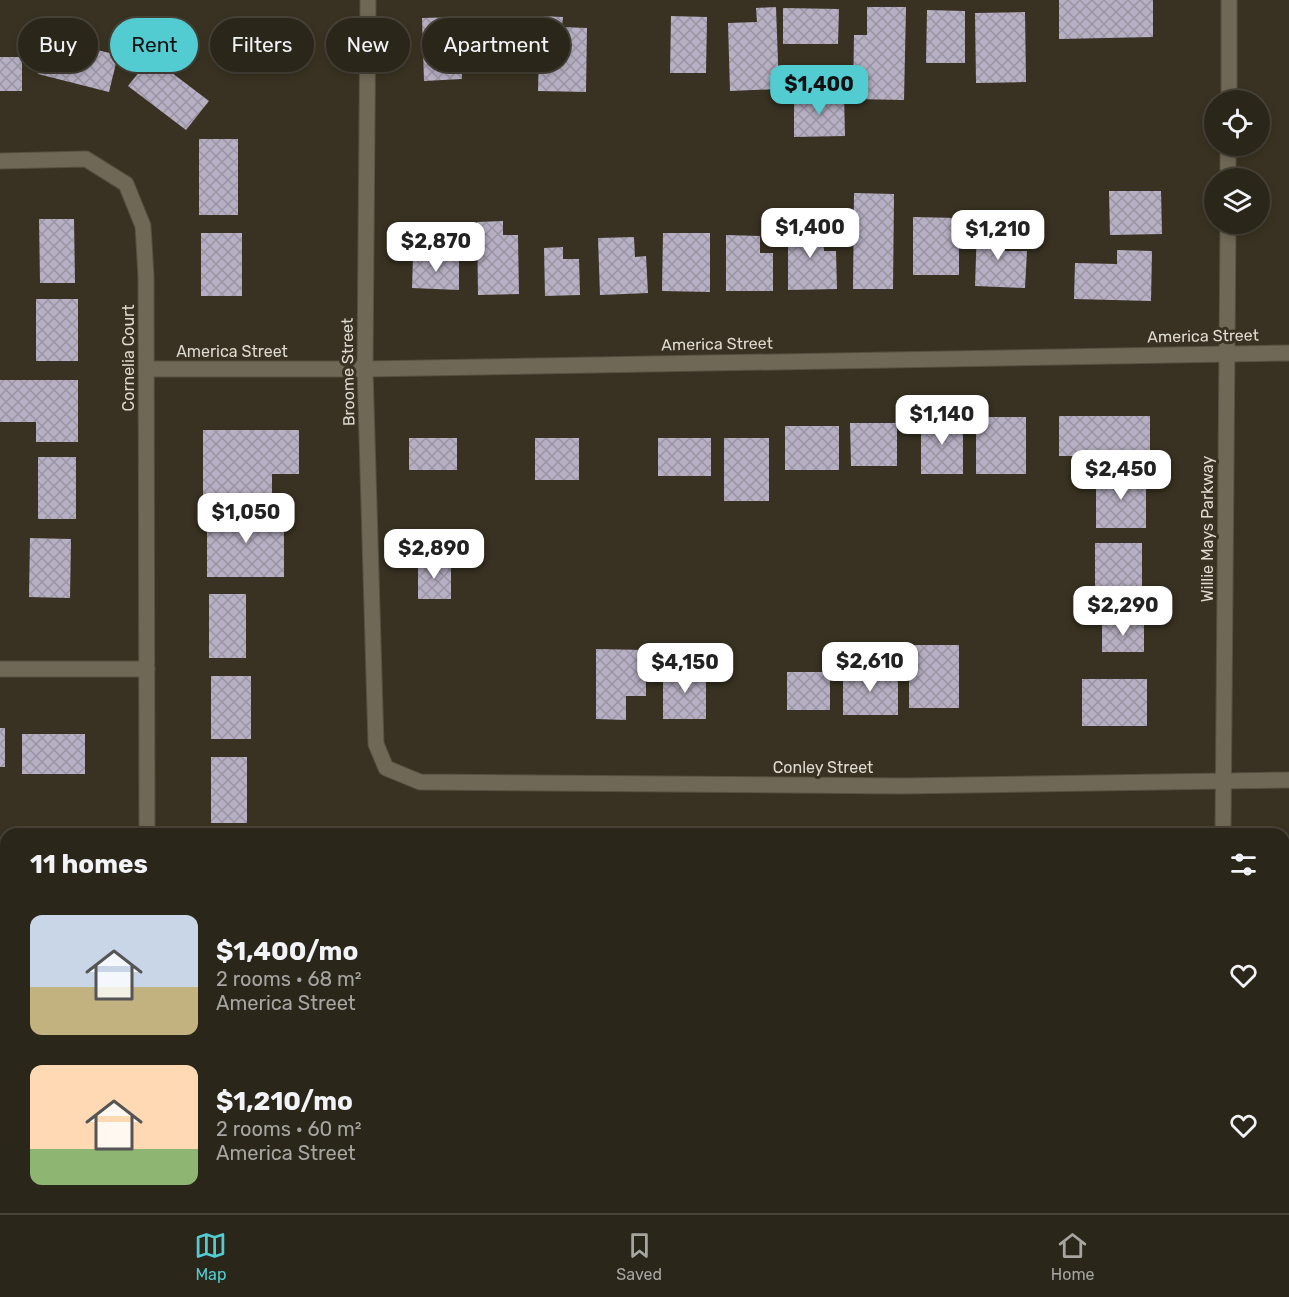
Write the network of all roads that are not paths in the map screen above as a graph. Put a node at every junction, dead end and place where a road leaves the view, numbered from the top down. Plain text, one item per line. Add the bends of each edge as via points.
1 (368, 0) edge
2 (1229, 0) edge
3 (1229, 90) edge
4 (0, 161) edge
5 (1228, 234) edge
6 (1289, 353) edge
7 (1227, 354) junction
8 (147, 369) junction
9 (365, 369) junction
10 (0, 669) edge
11 (147, 669) junction
12 (376, 744) joint
13 (1289, 780) edge
14 (1223, 781) junction
15 (147, 828) edge
16 (1223, 828) edge

1 - 9 street, Broome Street
2 - 3 street
4 - 8 street, Cornelia Court via 86,159 126,184 143,226
5 - 7 street, Willie Mays Parkway
6 - 7 street, America Street
7 - 9 street, America Street
7 - 14 street, Willie Mays Parkway
8 - 9 street, America Street
8 - 11 street, Cornelia Court
9 - 12 street, Broome Street
10 - 11 street
11 - 15 street, Cornelia Court
12 - 14 street, Conley Street via 386,768 420,782 902,786
13 - 14 street, Conley Street
14 - 16 street, Willie Mays Parkway

